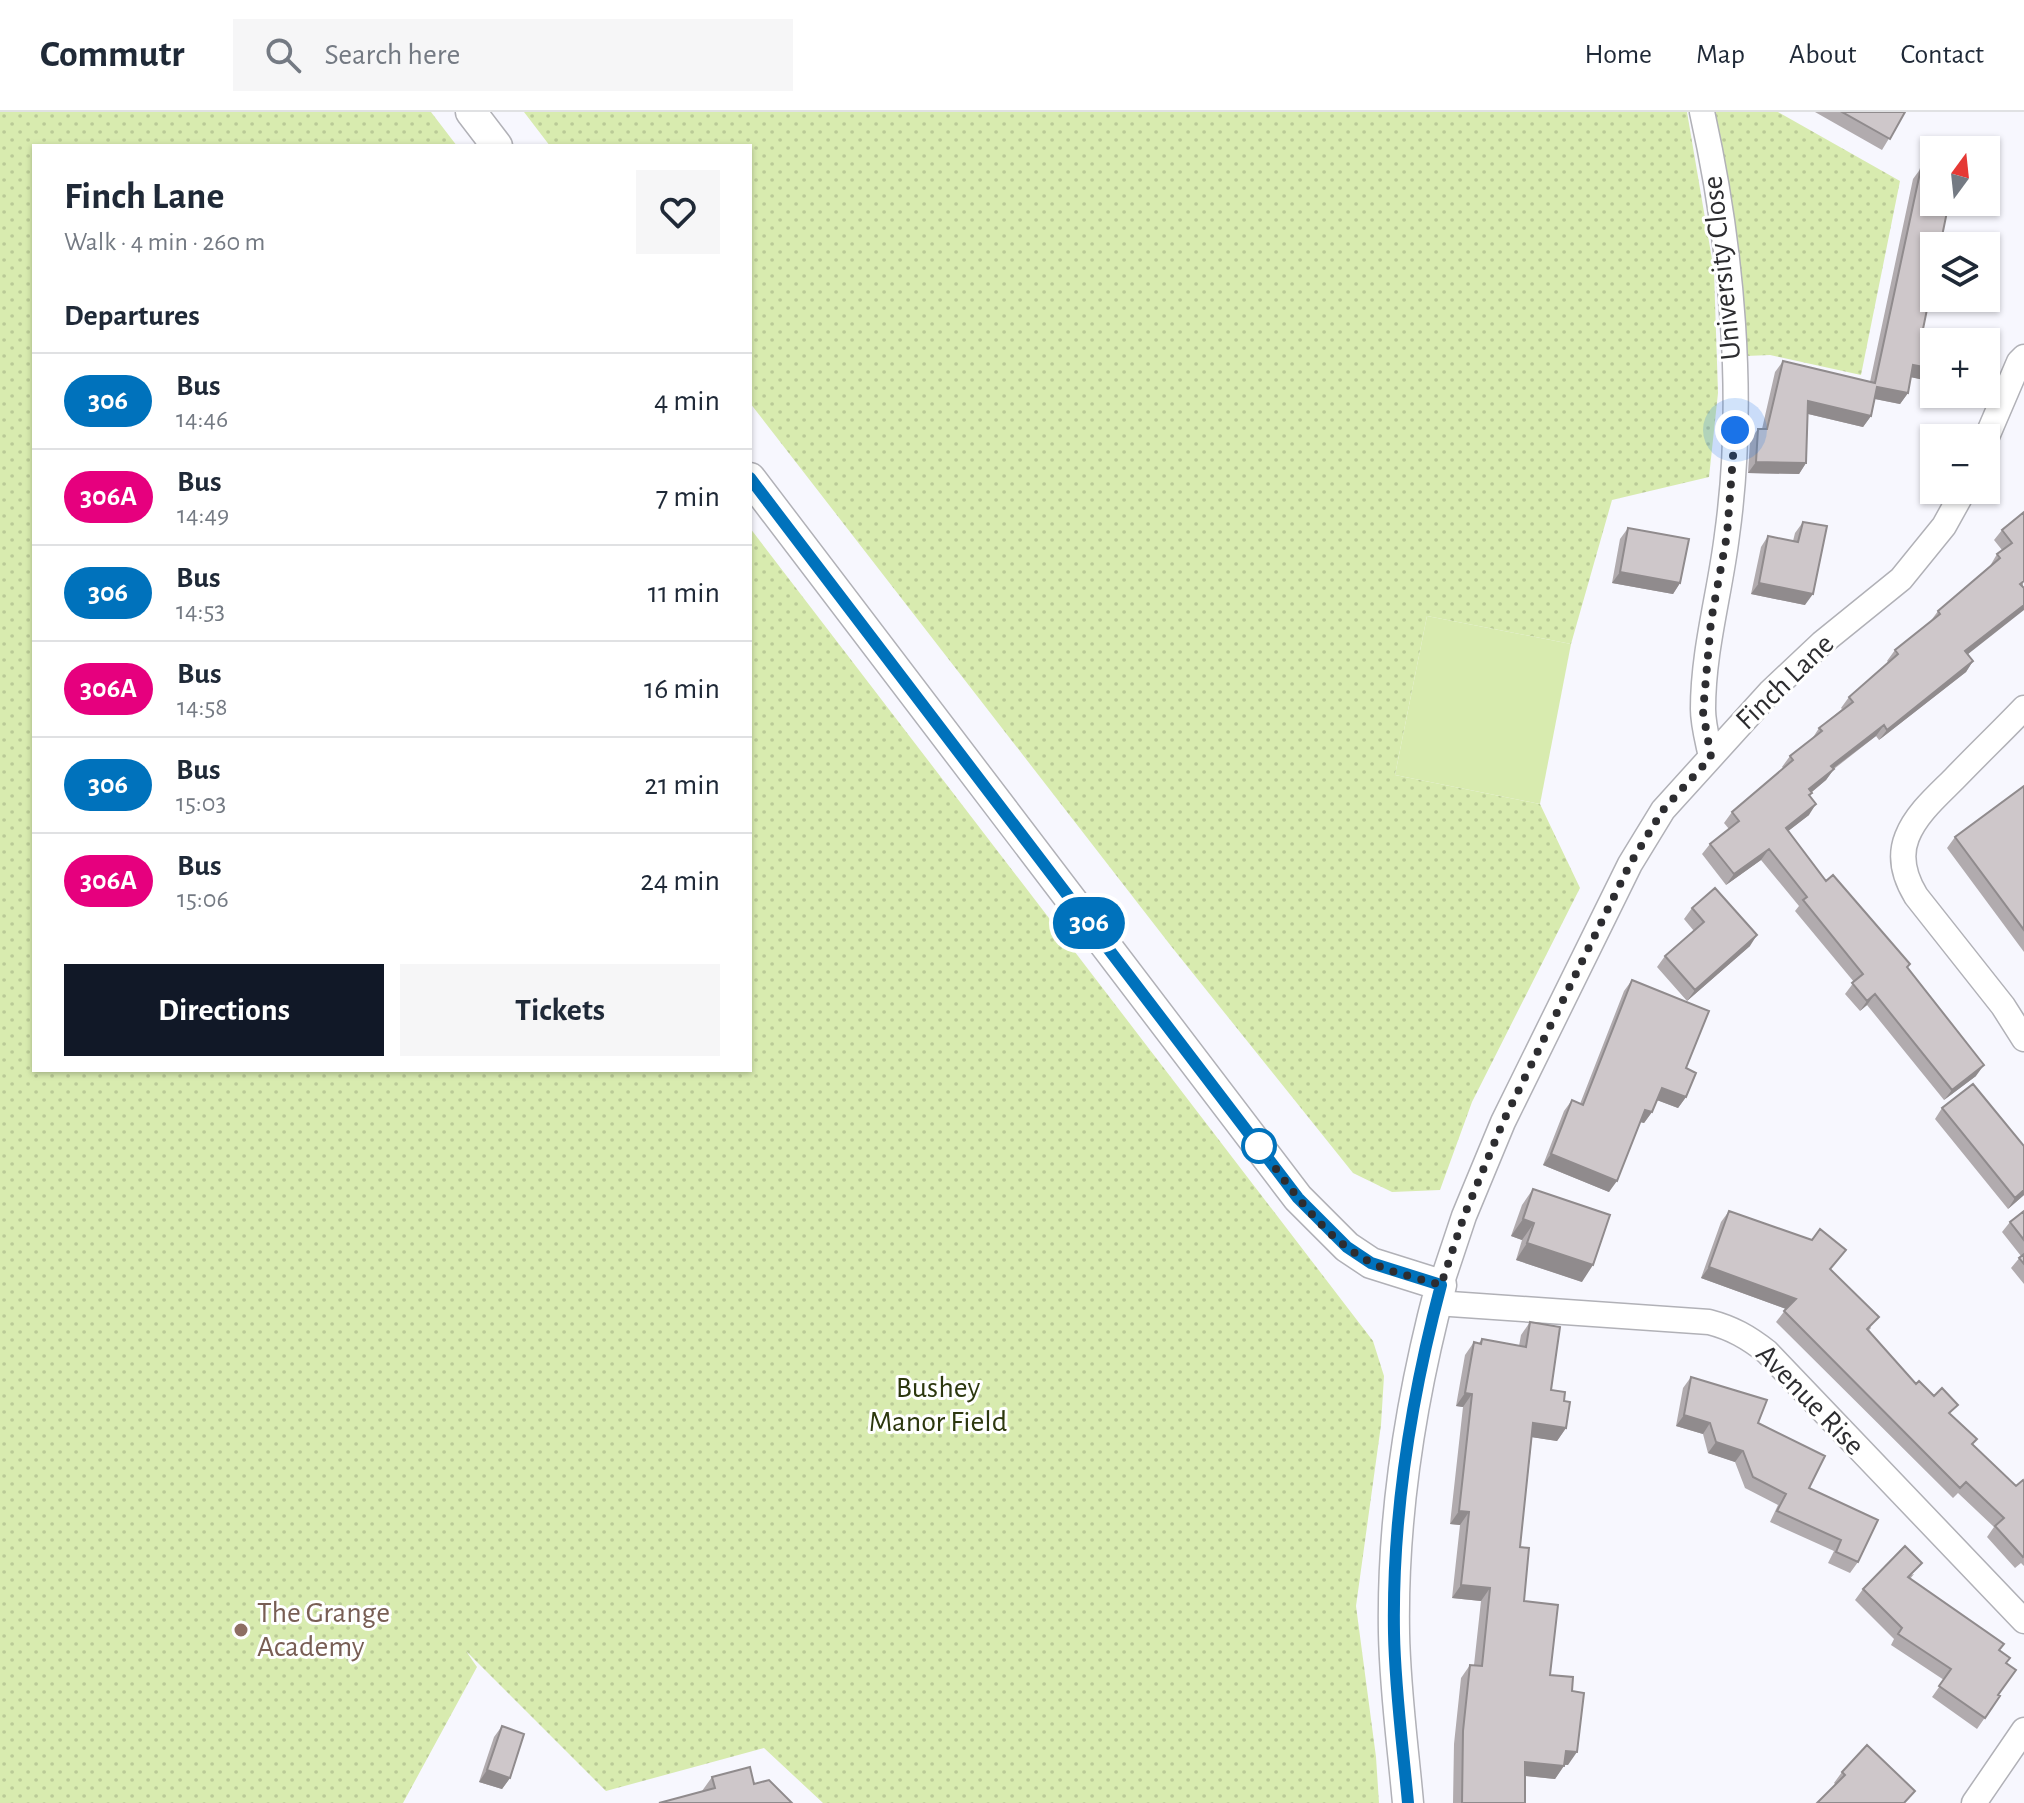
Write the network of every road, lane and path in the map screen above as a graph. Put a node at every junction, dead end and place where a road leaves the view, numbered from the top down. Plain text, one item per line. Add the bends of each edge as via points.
1 (471, 112) edge
2 (1702, 112) edge
3 (495, 144) edge
4 (2024, 357) edge
5 (1992, 424) edge
6 (752, 481) edge
7 (1956, 504) edge
8 (2024, 708) edge
9 (1711, 757) junction
10 (2024, 1039) edge
11 (1439, 1294) junction
12 (2024, 1621) edge
13 (2024, 1730) edge
14 (1408, 1803) edge
15 (1974, 1803) edge

1 - 3 street
2 - 9 street, University Close via 1731,308 1735,430 1703,712
4 - 5 street
6 - 11 street via 1298,1198 1347,1247
7 - 9 street, Finch Lane via 1901,579 1822,643
8 - 10 street via 1925,808 1907,835 1904,867 1916,896
9 - 11 street, Finch Lane via 1663,810 1630,864 1503,1122
11 - 12 street, Avenue Rise via 1709,1322 1749,1337
11 - 14 street, Finch Lane via 1426,1340 1399,1512 1394,1636
13 - 15 street

